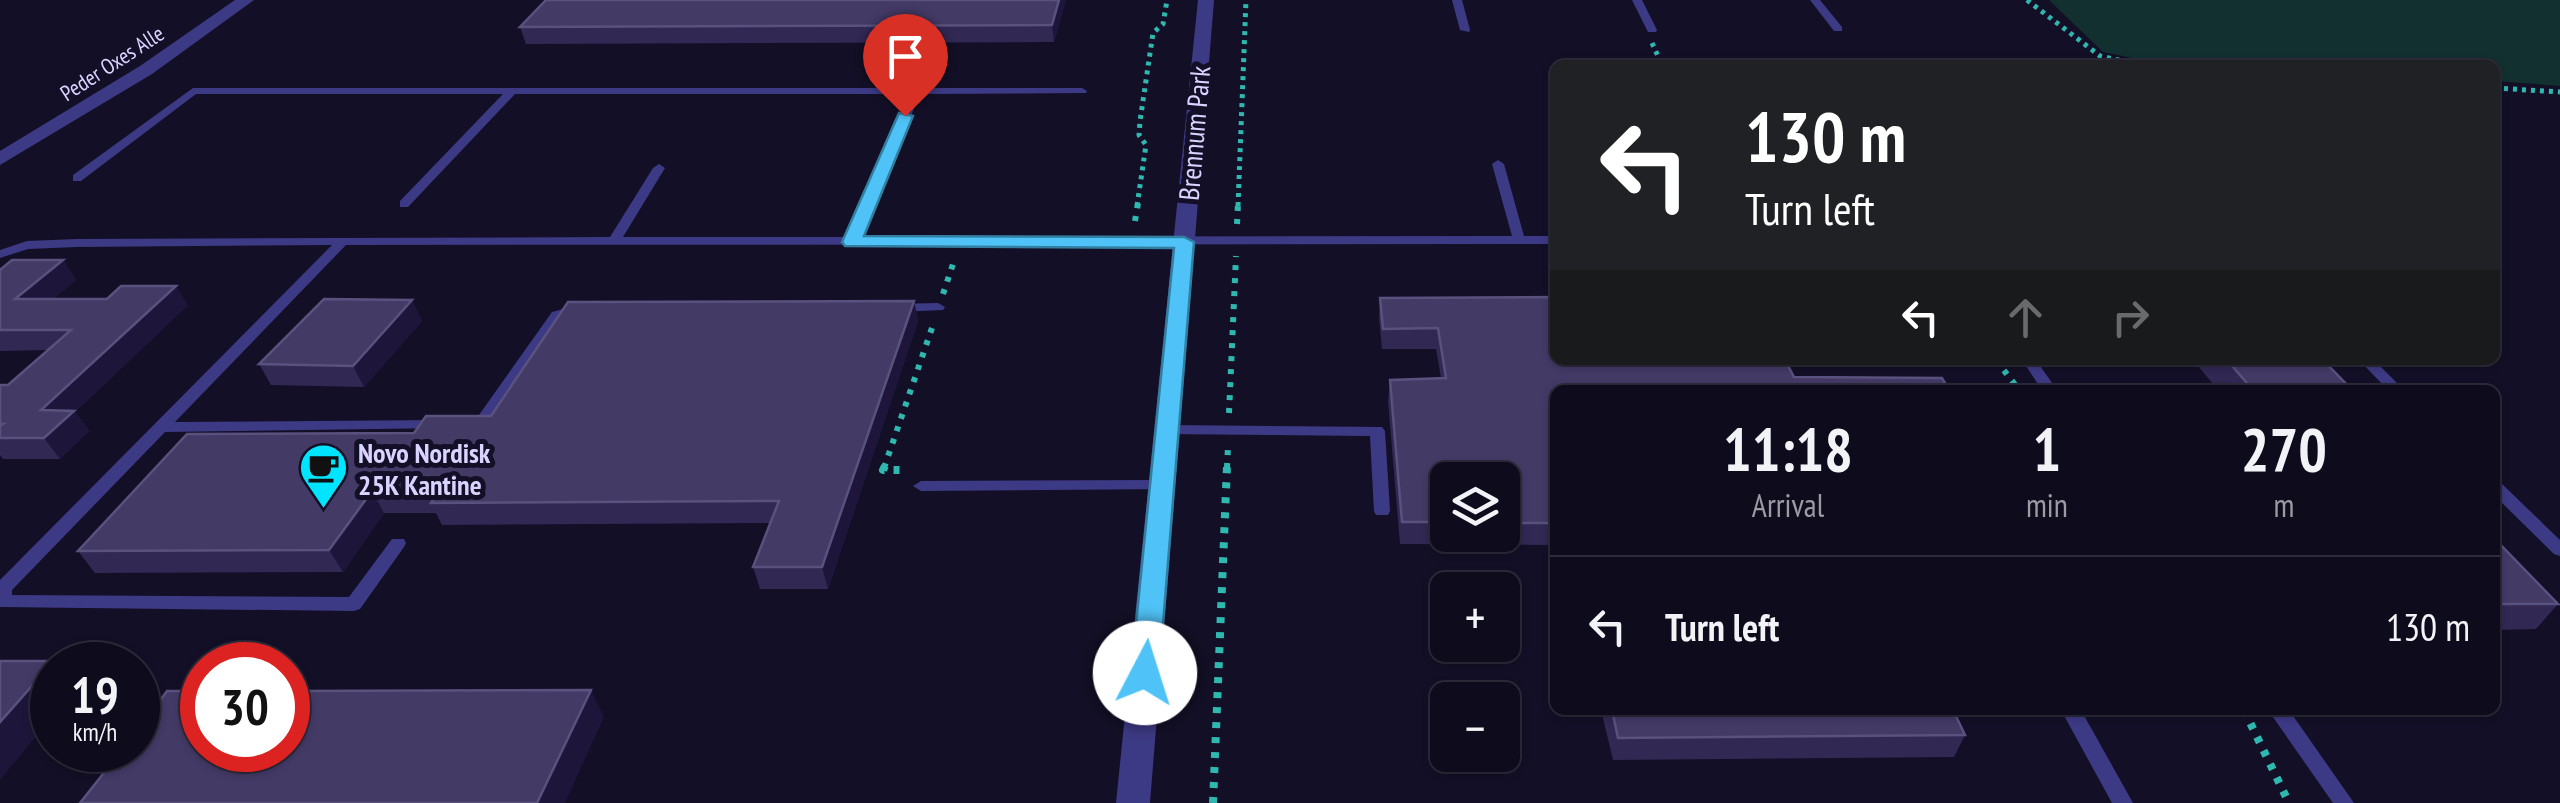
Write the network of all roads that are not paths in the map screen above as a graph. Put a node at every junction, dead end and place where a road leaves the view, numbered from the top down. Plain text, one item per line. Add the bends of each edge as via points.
1 (246, 0) edge
2 (1206, 0) edge
3 (1457, 0) edge
4 (1637, 0) edge
5 (1815, 0) edge
6 (1838, 29) dead end
7 (1465, 30) dead end
8 (1652, 30) dead end
9 (1082, 90) dead end
10 (512, 91) junction
11 (916, 91) junction
12 (0, 159) edge
13 (1498, 164) dead end
14 (659, 168) dead end
15 (78, 178) dead end
16 (404, 204) dead end
17 (1519, 240) junction
18 (1550, 240) edge
19 (342, 241) junction
20 (614, 242) junction
21 (852, 242) junction
22 (1184, 242) junction
23 (0, 254) edge
24 (586, 308) edge
25 (880, 308) edge
26 (938, 308) road end
27 (2371, 365) edge
28 (2392, 385) edge
29 (159, 427) junction
30 (1167, 430) junction
31 (1162, 485) junction
32 (921, 486) road end
33 (2500, 491) edge
34 (1382, 512) dead end
35 (398, 543) dead end
36 (2560, 550) edge
37 (2074, 715) edge
38 (2282, 715) edge
39 (1133, 803) edge
40 (2123, 803) edge
41 (2344, 803) edge

1 - 12 street, Peder Oxes Alle
2 - 22 street, Brennum Park
3 - 7 lane
4 - 8 lane
5 - 6 lane
9 - 11 lane
10 - 11 lane
10 - 15 lane via 193,91
10 - 16 lane
11 - 21 lane
13 - 17 lane
14 - 20 lane
17 - 18 lane
17 - 22 lane
19 - 20 lane
19 - 23 lane via 77,243
19 - 29 lane
20 - 21 lane
21 - 22 lane
22 - 30 street, Brennum Park
24 - 29 lane via 557,314 473,425
25 - 26 lane
27 - 28 lane
29 - 35 lane via 4,588 4,602 354,604
30 - 31 street, Brennum Park
30 - 34 lane via 1377,431
31 - 32 lane
31 - 39 street, Brennum Park
33 - 36 lane
37 - 40 lane
38 - 41 lane

